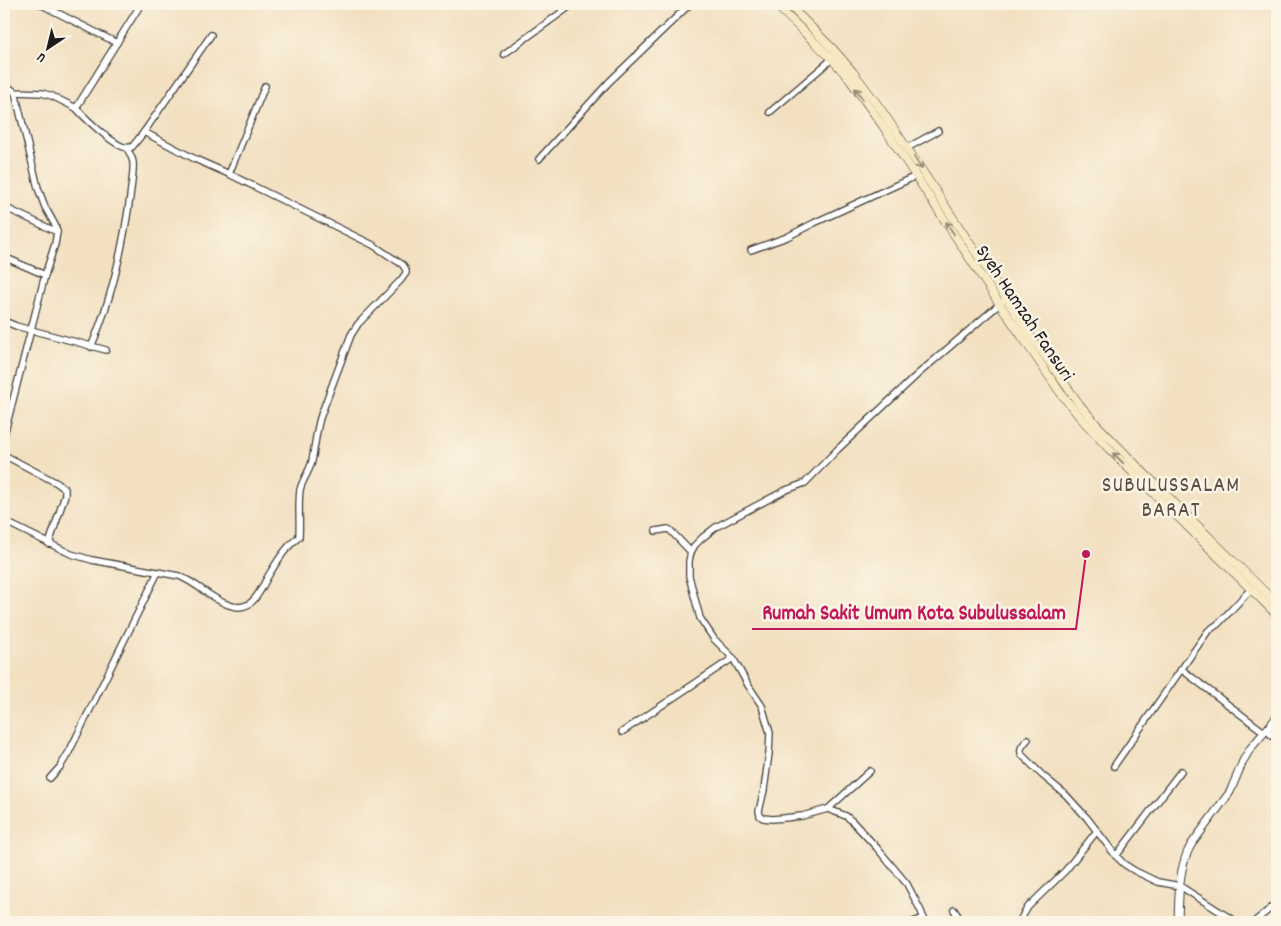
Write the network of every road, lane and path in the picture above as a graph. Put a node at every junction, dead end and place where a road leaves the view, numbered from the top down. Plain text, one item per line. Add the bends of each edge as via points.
1 (42, 4) edge
2 (141, 4) edge
3 (572, 4) edge
4 (690, 4) edge
5 (775, 4) edge
6 (789, 4) edge
7 (211, 35) dead end
8 (826, 41) junction
9 (117, 43) junction
10 (818, 46) junction
11 (504, 54) dead end
12 (832, 59) junction
13 (4, 84) edge
14 (265, 86) dead end
15 (15, 92) junction
16 (76, 108) junction
17 (770, 112) dead end
18 (938, 131) dead end
19 (144, 132) junction
20 (128, 148) junction
21 (907, 148) junction
22 (539, 159) dead end
23 (229, 174) junction
24 (916, 176) junction
25 (4, 207) edge
26 (57, 232) junction
27 (751, 250) dead end
28 (4, 257) edge
29 (45, 275) junction
30 (1003, 301) junction
31 (4, 321) edge
32 (32, 330) junction
33 (91, 346) junction
34 (106, 350) dead end
35 (1095, 428) junction
36 (4, 435) edge
37 (4, 455) edge
38 (4, 521) edge
39 (656, 530) dead end
40 (49, 544) junction
41 (692, 552) junction
42 (158, 572) junction
43 (1251, 589) junction
44 (1277, 604) edge
45 (1277, 615) edge
46 (733, 658) junction
47 (1182, 669) junction
48 (1277, 716) edge
49 (1265, 731) junction
50 (622, 732) dead end
51 (1028, 739) dead end
52 (1277, 740) edge
53 (1114, 766) dead end
54 (870, 771) dead end
55 (1181, 771) dead end
56 (50, 778) dead end
57 (828, 809) junction
58 (1097, 831) junction
59 (1116, 856) junction
60 (1180, 886) junction
61 (1277, 902) edge
62 (954, 910) dead end
63 (924, 920) edge
64 (913, 922) edge
65 (962, 922) edge
66 (1019, 922) edge
67 (1178, 922) edge
68 (1236, 922) edge
69 (1254, 922) edge

1 - 9 street
2 - 9 street
3 - 11 street
4 - 22 street via 609,82
5 - 10 main road, Syeh Hamzah Fansuri
6 - 8 main road, Syeh Hamzah Fansuri
7 - 19 street
8 - 10 main road
8 - 21 main road, Syeh Hamzah Fansuri via 864,86
9 - 16 street
10 - 12 main road, Syeh Hamzah Fansuri
12 - 17 street
24 -> 12 main road, Syeh Hamzah Fansuri
13 - 15 street
14 - 23 street
15 - 16 street via 42,93
15 - 26 street via 38,188
16 - 20 street via 89,122
18 - 21 street
19 - 20 street
19 - 23 street
20 - 33 street via 133,173 120,257
21 -> 30 main road, Syeh Hamzah Fansuri
23 - 42 street via 373,245 403,265 406,273 351,335 320,415 312,461 302,484 299,537 285,551 256,598 247,605 233,606 187,579
24 - 27 street via 787,237
30 -> 24 main road, Syeh Hamzah Fansuri
25 - 26 street
26 - 29 street
28 - 29 street
29 - 32 street
30 - 35 main road, Syeh Hamzah Fansuri via 1062,395
30 - 41 street via 918,374 805,482 716,527 695,545
31 - 32 street
32 - 33 street
32 - 36 street
33 - 34 street
43 -> 35 main road, Syeh Hamzah Fansuri via 1109,449
35 - 44 main road, Syeh Hamzah Fansuri
37 - 40 street via 65,489
38 - 40 street
39 - 41 street via 670,530
40 - 42 street via 92,560
41 - 46 street via 689,576 700,618 714,639
42 - 56 street via 69,752
43 - 45 main road, Syeh Hamzah Fansuri
43 - 47 street via 1208,631
46 - 50 street
46 - 57 street via 762,706 770,733 760,816 784,818
47 - 49 street
47 - 53 street
48 - 49 street
49 - 52 street
49 - 60 street via 1246,755 1226,798 1187,852
51 - 58 street via 1020,749 1022,755 1066,795
54 - 57 street
55 - 59 street
57 - 63 street via 852,821 877,848 907,884
58 - 59 street
58 - 66 street via 1065,871 1028,907
59 - 60 street via 1135,871 1164,884
60 - 67 street
60 - 68 street
61 - 69 street
62 - 65 street
63 - 64 street

